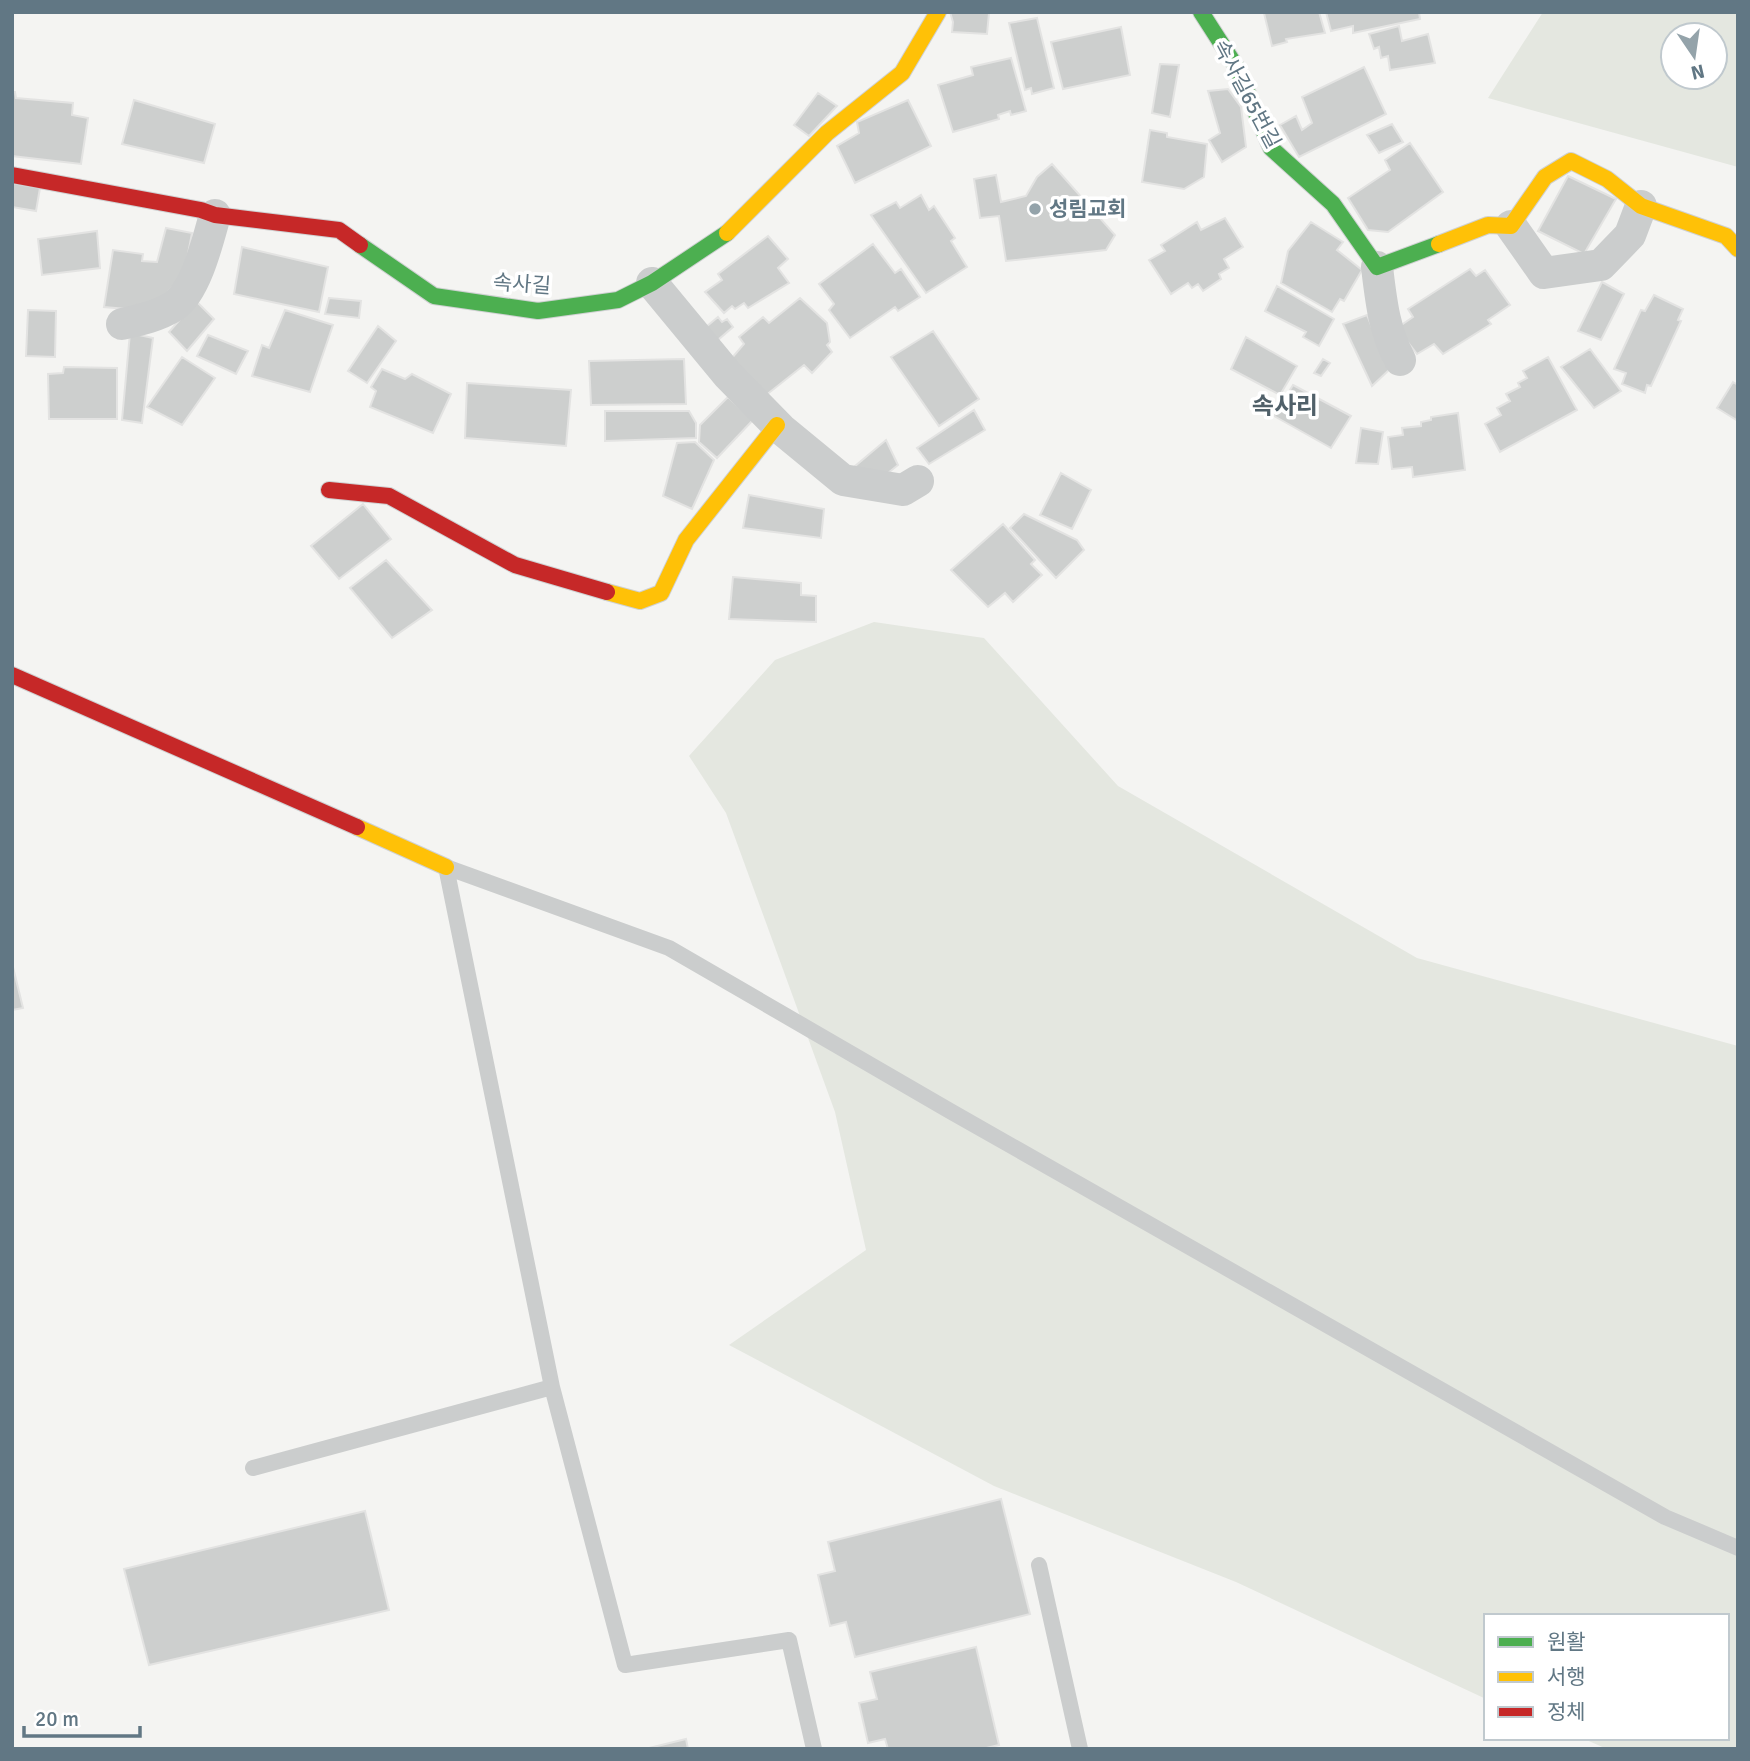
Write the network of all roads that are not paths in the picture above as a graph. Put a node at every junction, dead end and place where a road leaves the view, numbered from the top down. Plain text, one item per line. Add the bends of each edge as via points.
1 (938, 12) edge
2 (1201, 12) edge
3 (12, 175) edge
4 (1641, 206) junction
5 (215, 215) junction
6 (1511, 226) junction
7 (1738, 249) edge
8 (1377, 267) junction
9 (652, 283) junction
10 (122, 324) dead end
11 (1400, 360) dead end
12 (777, 425) junction
13 (918, 481) dead end
14 (329, 490) dead end
15 (12, 675) edge
16 (446, 867) junction
17 (552, 1387) junction
18 (253, 1468) dead end
19 (1738, 1548) edge
20 (1039, 1565) dead end
21 (814, 1749) edge
22 (1080, 1749) edge

1 - 9 street, 속사길 via 902,73 827,133 734,228
2 - 8 street, 속사길65번길 via 1237,68 1271,148 1334,204
3 - 5 street, 속사길
4 - 6 street via 1607,179 1571,161 1545,177
4 - 6 street via 1630,235 1601,265 1544,273
4 - 7 street via 1726,236
5 - 9 street, 속사길 via 339,230 434,296 538,311 618,300
5 - 10 street via 198,273 177,304 150,318
6 - 8 street via 1488,225
8 - 11 street, 속사길65번길 via 1386,323
9 - 12 street via 728,375
12 - 13 street via 843,480 903,490
12 - 14 street via 686,540 661,593 640,601 515,565 388,496
15 - 16 street
16 - 17 lane
16 - 19 lane via 669,948 1665,1517
17 - 18 lane
17 - 21 lane via 625,1665 789,1640
20 - 22 lane

